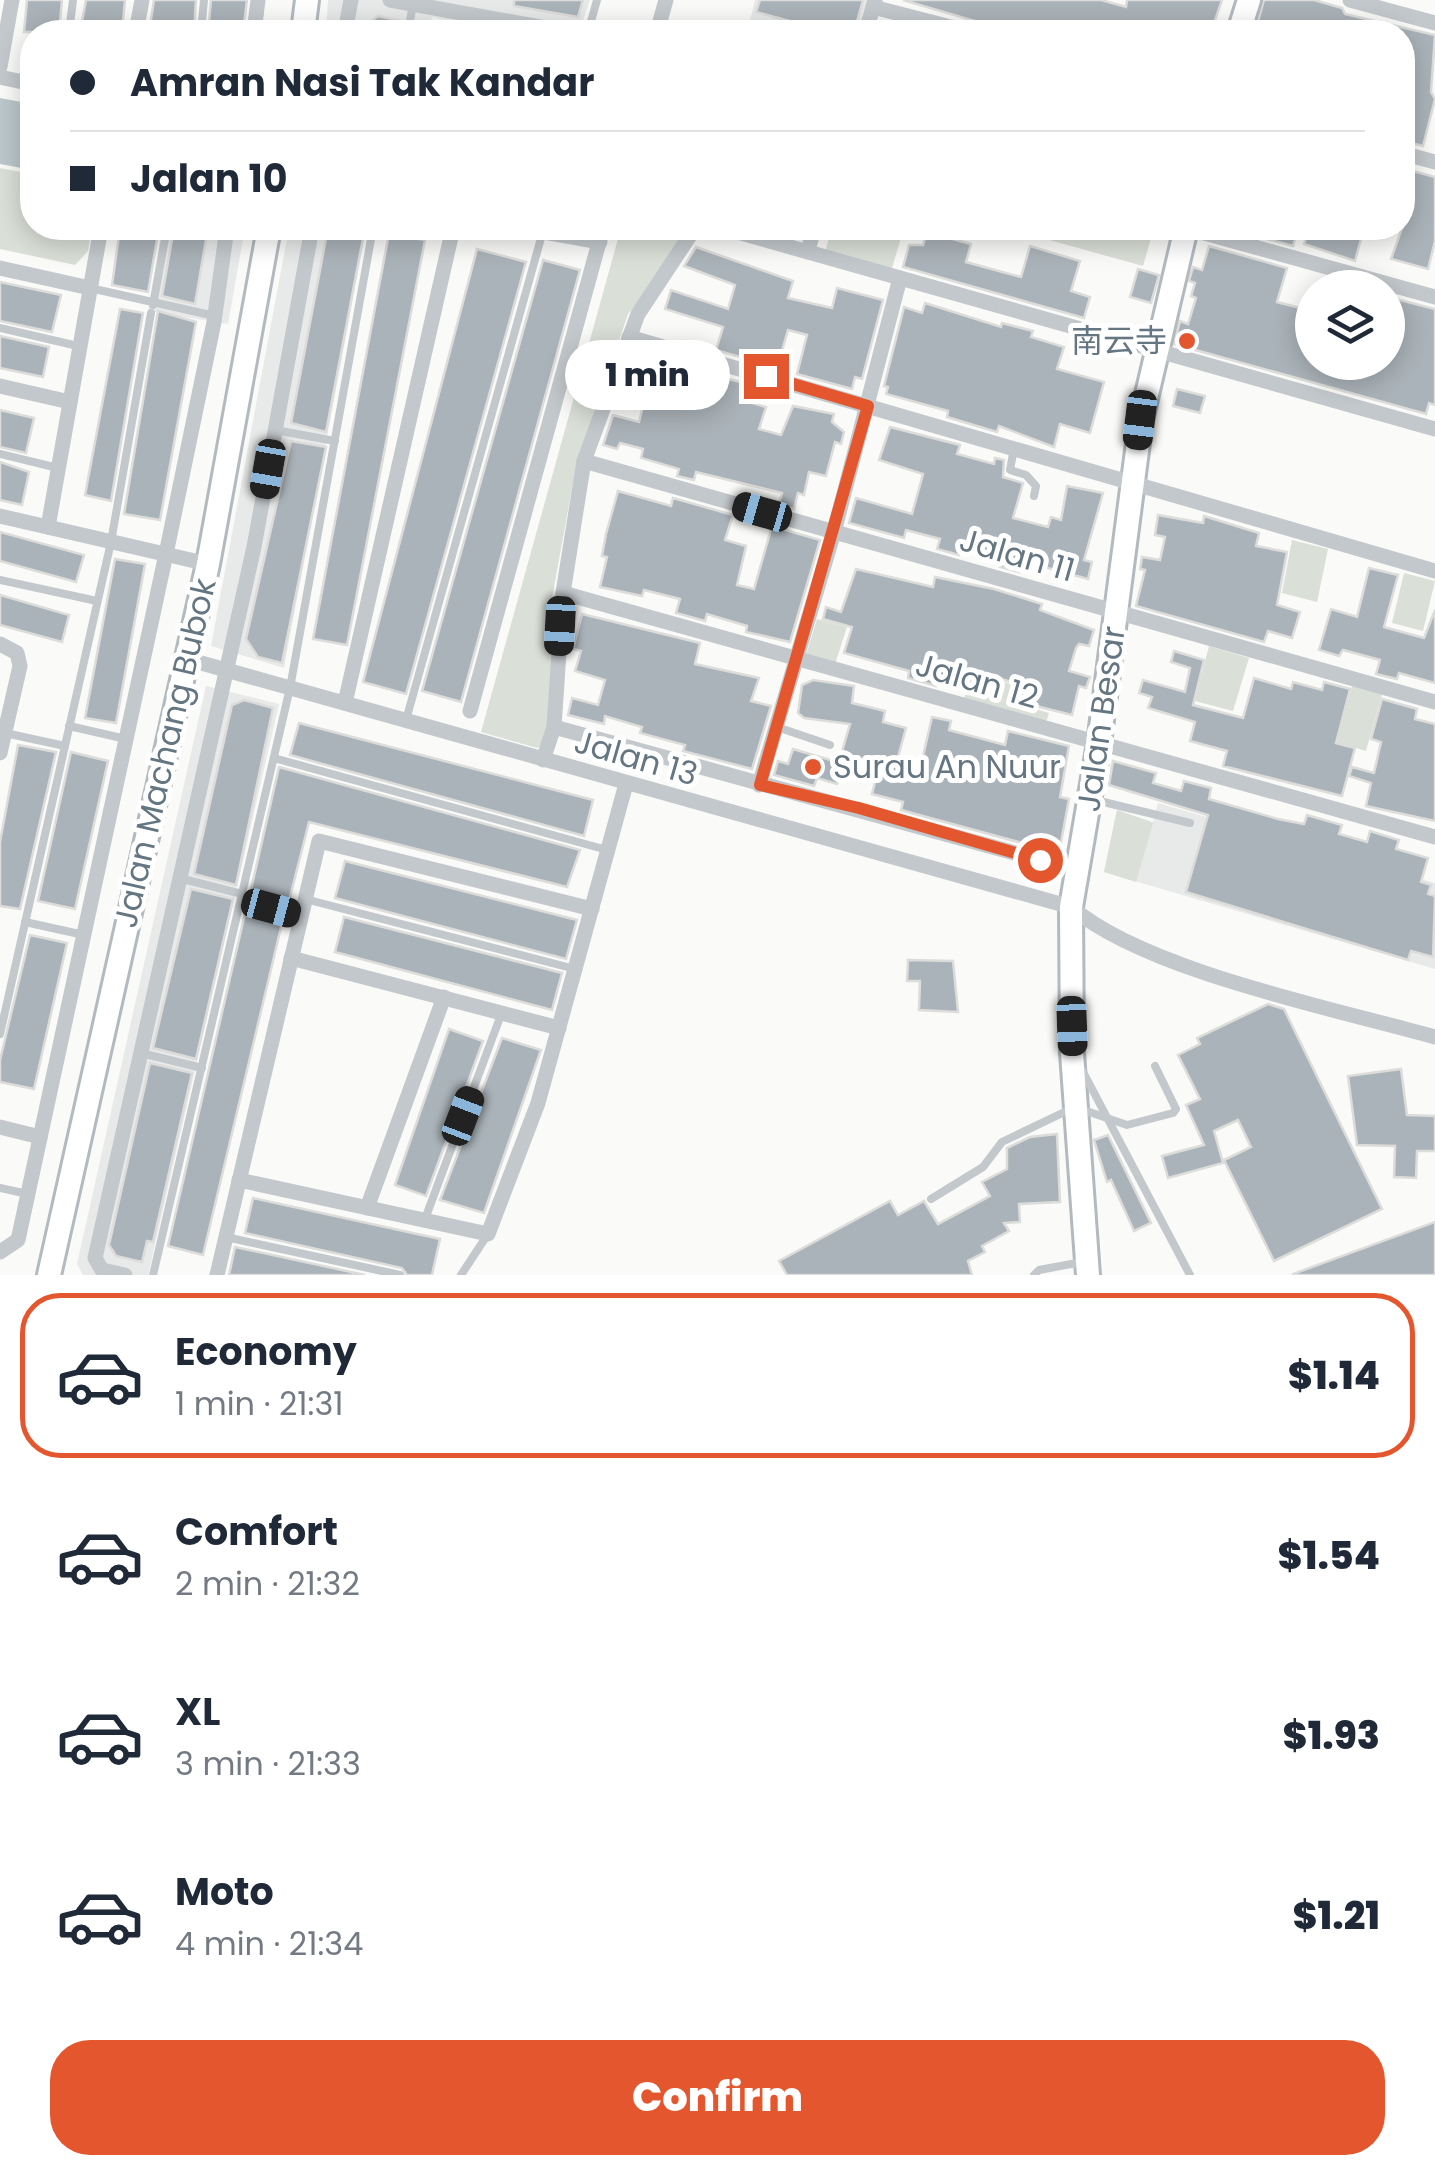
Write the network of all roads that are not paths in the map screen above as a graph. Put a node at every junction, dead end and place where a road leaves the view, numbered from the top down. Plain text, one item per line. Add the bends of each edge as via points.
1 (12, 0) edge
2 (390, 0) edge
3 (1350, 0) edge
4 (874, 3) edge
5 (413, 4) junction
6 (5, 16) edge
7 (410, 20) edge
8 (502, 20) edge
9 (930, 20) edge
10 (1435, 23) edge
11 (0, 67) edge
12 (99, 240) edge
13 (165, 240) edge
14 (225, 240) edge
15 (266, 240) edge
16 (310, 240) edge
17 (371, 240) edge
18 (450, 240) edge
19 (540, 240) edge
20 (600, 240) edge
21 (687, 240) edge
22 (767, 240) edge
23 (811, 240) edge
24 (1183, 240) edge
25 (1229, 240) edge
26 (808, 251) junction
27 (0, 268) edge
28 (900, 278) junction
29 (90, 288) junction
30 (1435, 297) edge
31 (152, 309) junction
32 (214, 319) junction
33 (0, 328) edge
34 (629, 337) junction
35 (80, 346) junction
36 (1154, 350) junction
37 (0, 386) edge
38 (70, 402) junction
39 (868, 406) junction
40 (275, 430) junction
41 (1435, 430) edge
42 (335, 441) junction
43 (1014, 448) junction
44 (0, 454) edge
45 (584, 461) junction
46 (58, 468) junction
47 (1132, 482) junction
48 (1034, 496) dead end
49 (0, 516) edge
50 (48, 527) junction
51 (834, 532) junction
52 (111, 542) junction
53 (166, 554) junction
54 (197, 561) junction
55 (1435, 571) edge
56 (0, 580) edge
57 (562, 593) junction
58 (97, 602) junction
59 (1116, 612) junction
60 (0, 644) edge
61 (796, 658) junction
62 (187, 659) junction
63 (226, 670) junction
64 (290, 688) junction
65 (1435, 702) edge
66 (345, 703) junction
67 (470, 712) dead end
68 (406, 720) junction
69 (69, 726) junction
70 (554, 727) junction
71 (777, 727) junction
72 (4, 733) junction
73 (126, 739) junction
74 (1099, 743) junction
75 (830, 745) dead end
76 (65, 746) junction
77 (0, 753) edge
78 (274, 758) junction
79 (543, 760) junction
80 (626, 784) junction
81 (760, 785) junction
82 (1091, 799) junction
83 (1190, 823) dead end
84 (1435, 837) edge
85 (608, 850) junction
86 (1077, 870) junction
87 (180, 878) junction
88 (241, 897) junction
89 (305, 899) junction
90 (1071, 907) junction
91 (592, 909) junction
92 (301, 916) junction
93 (25, 922) junction
94 (84, 935) junction
95 (291, 958) junction
96 (576, 969) junction
97 (444, 997) junction
98 (502, 1012) junction
99 (559, 1028) junction
100 (0, 1034) edge
101 (1435, 1037) edge
102 (141, 1053) junction
103 (1072, 1053) junction
104 (1155, 1066) dead end
105 (202, 1068) junction
106 (1076, 1107) junction
107 (1109, 1121) junction
108 (0, 1127) edge
109 (40, 1137) junction
110 (239, 1180) junction
111 (0, 1188) edge
112 (28, 1194) junction
113 (931, 1199) dead end
114 (367, 1208) junction
115 (424, 1221) junction
116 (488, 1234) junction
117 (226, 1237) junction
118 (4, 1251) edge
119 (1087, 1268) edge
120 (49, 1275) edge
121 (126, 1275) edge
122 (153, 1275) edge
123 (217, 1275) edge
124 (400, 1275) edge
125 (460, 1275) edge
126 (1034, 1275) edge
127 (1190, 1275) edge

1 - 6 street
2 - 5 street
3 - 10 street
4 - 9 street
5 - 7 lane
5 - 8 street
6 - 11 street
12 - 29 street
13 - 31 lane
14 - 32 street, Jalan Machang Bubok
15 - 54 main road, Jalan Machang Bubok
16 - 40 street
17 - 42 lane
18 - 66 street
19 - 68 lane
20 - 67 street
21 - 34 street
22 - 26 street
23 - 26 street
24 - 36 main road, Jalan Besar
25 - 30 street
26 - 28 street
27 - 29 street
28 - 36 street
28 - 39 street
29 - 31 lane
29 - 35 street
31 - 32 lane
31 - 52 lane
32 - 53 street, Jalan Machang Bubok
33 - 35 lane
34 - 39 street
34 - 45 street
35 - 38 street
36 - 41 street
36 - 47 main road, Jalan Besar
37 - 38 street
38 - 46 street
39 - 43 street
39 - 51 street
40 - 42 lane
40 - 63 street
42 - 64 lane
43 - 47 street
43 - 48 lane via 1010,470 1026,475 1036,486
44 - 46 lane
45 - 51 street, Jalan 11
45 - 57 street
46 - 50 street
47 - 55 street
47 - 59 main road, Jalan Besar
49 - 50 street
50 - 52 street
51 - 59 street, Jalan 11
51 - 61 street
52 - 53 street
52 - 58 lane
53 - 54 street
53 - 73 street, Jalan Machang Bubok
54 - 62 main road, Jalan Machang Bubok
56 - 58 lane
57 - 61 street, Jalan 12
57 - 70 street
58 - 69 lane
59 - 65 street, Jalan 11
59 - 74 main road, Jalan Besar
60 - 72 street via 17,653 20,666
61 - 71 street
61 - 74 street, Jalan 12
62 - 63 street, Jalan 13
62 - 120 main road, Jalan Machang Bubok
63 - 64 street, Jalan 13
63 - 87 street
64 - 66 street, Jalan 13
64 - 78 lane
66 - 68 street, Jalan 13
68 - 79 street, Jalan 13
69 - 73 lane
69 - 76 lane
70 - 79 street
70 - 81 street
71 - 75 lane
71 - 81 street
72 - 76 lane
72 - 77 street
73 - 94 street, Jalan Machang Bubok
74 - 82 main road, Jalan Besar
74 - 84 street, Jalan 12
76 - 93 lane
78 - 85 lane
78 - 88 lane
79 - 80 street, Jalan 13
80 - 85 street
80 - 90 street, Jalan 13
81 - 86 street
82 - 83 lane
82 - 86 main road, Jalan Besar
85 - 91 street
86 - 90 main road, Jalan Besar
87 - 88 lane
87 - 102 street
88 - 92 lane
88 - 105 lane
89 - 91 street via 319,840
89 - 92 street
89 - 96 lane
90 - 101 street, Jalan 13 via 1094,927 1230,980
90 - 103 main road, Jalan Besar
91 - 96 street
92 - 95 street
93 - 94 lane
93 - 100 lane
94 - 109 street, Jalan Machang Bubok
95 - 97 street
95 - 110 street
96 - 99 street
97 - 98 street
97 - 114 street
98 - 99 street
98 - 115 lane
99 - 116 street
102 - 105 lane
102 - 121 street via 95,1258 102,1270
103 - 106 main road, Jalan Besar
103 - 107 lane
104 - 107 lane via 1173,1113 1127,1125
105 - 122 lane
106 - 107 lane
106 - 113 lane via 1002,1142 983,1167
106 - 119 main road, Jalan Besar
107 - 127 lane
108 - 109 street
109 - 112 street, Jalan Machang Bubok
110 - 114 street
110 - 117 street
111 - 112 lane
112 - 118 street, Jalan Machang Bubok via 18,1240
114 - 115 street
115 - 116 street
116 - 125 lane
117 - 123 street
117 - 124 lane
119 - 126 lane

